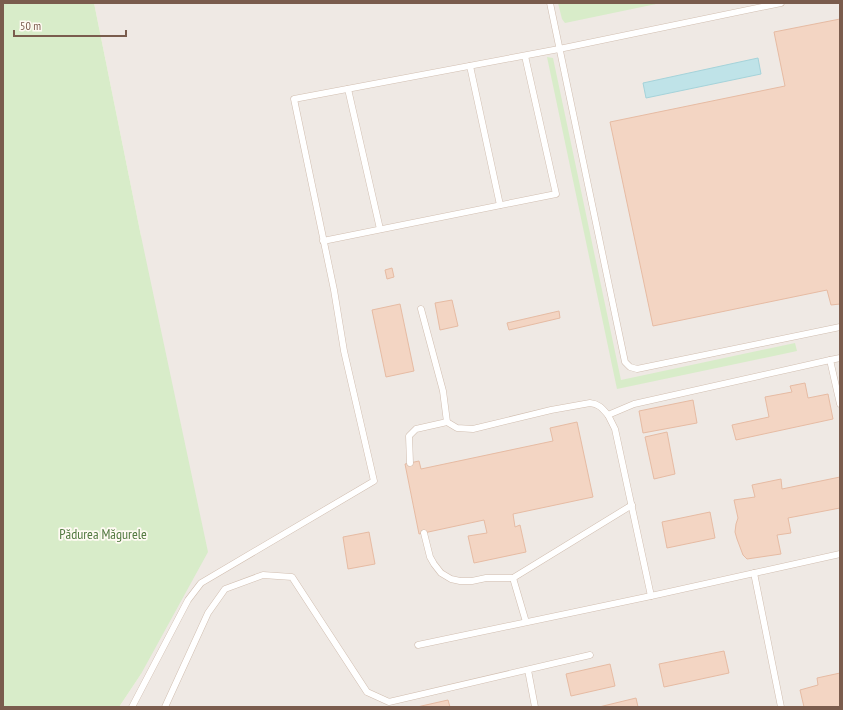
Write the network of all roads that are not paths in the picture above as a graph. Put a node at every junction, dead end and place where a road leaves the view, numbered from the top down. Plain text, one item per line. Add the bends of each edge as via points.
1 (550, 3) edge
2 (781, 3) edge
3 (559, 49) junction
4 (525, 56) junction
5 (470, 66) junction
6 (348, 89) junction
7 (500, 205) junction
8 (380, 229) junction
9 (323, 241) junction
10 (421, 309) dead end
11 (840, 327) edge
12 (840, 358) edge
13 (830, 360) junction
14 (840, 404) edge
15 (608, 415) junction
16 (446, 422) junction
17 (410, 463) dead end
18 (632, 505) junction
19 (424, 533) dead end
20 (840, 554) edge
21 (754, 573) junction
22 (513, 578) junction
23 (651, 596) junction
24 (526, 622) junction
25 (418, 645) dead end
26 (590, 654) dead end
27 (528, 670) junction
28 (132, 707) edge
29 (165, 707) edge
30 (535, 707) edge
31 (781, 707) edge

1 - 3 lane
2 - 3 lane
3 - 4 lane
3 - 11 lane via 625,362 630,367 637,369
4 - 5 lane
4 - 7 lane via 556,194
5 - 6 lane
5 - 7 lane
6 - 8 lane
6 - 9 lane via 294,99
7 - 8 lane
8 - 9 lane
9 - 28 lane via 344,351 374,481 201,582 188,600
10 - 16 lane via 442,391
12 - 13 lane
13 - 14 lane
13 - 15 lane via 634,404
15 - 16 lane via 601,407 590,403 473,429 457,428
15 - 18 lane via 615,429
16 - 17 lane via 416,429 409,436
18 - 22 lane
18 - 23 lane
19 - 22 lane via 434,564 441,573 451,579 472,581
20 - 21 lane
21 - 23 lane
21 - 31 lane
22 - 24 lane
23 - 24 lane
24 - 25 lane
26 - 27 lane
27 - 29 lane via 390,702 367,692 292,577 264,575 224,589 208,613
27 - 30 lane

